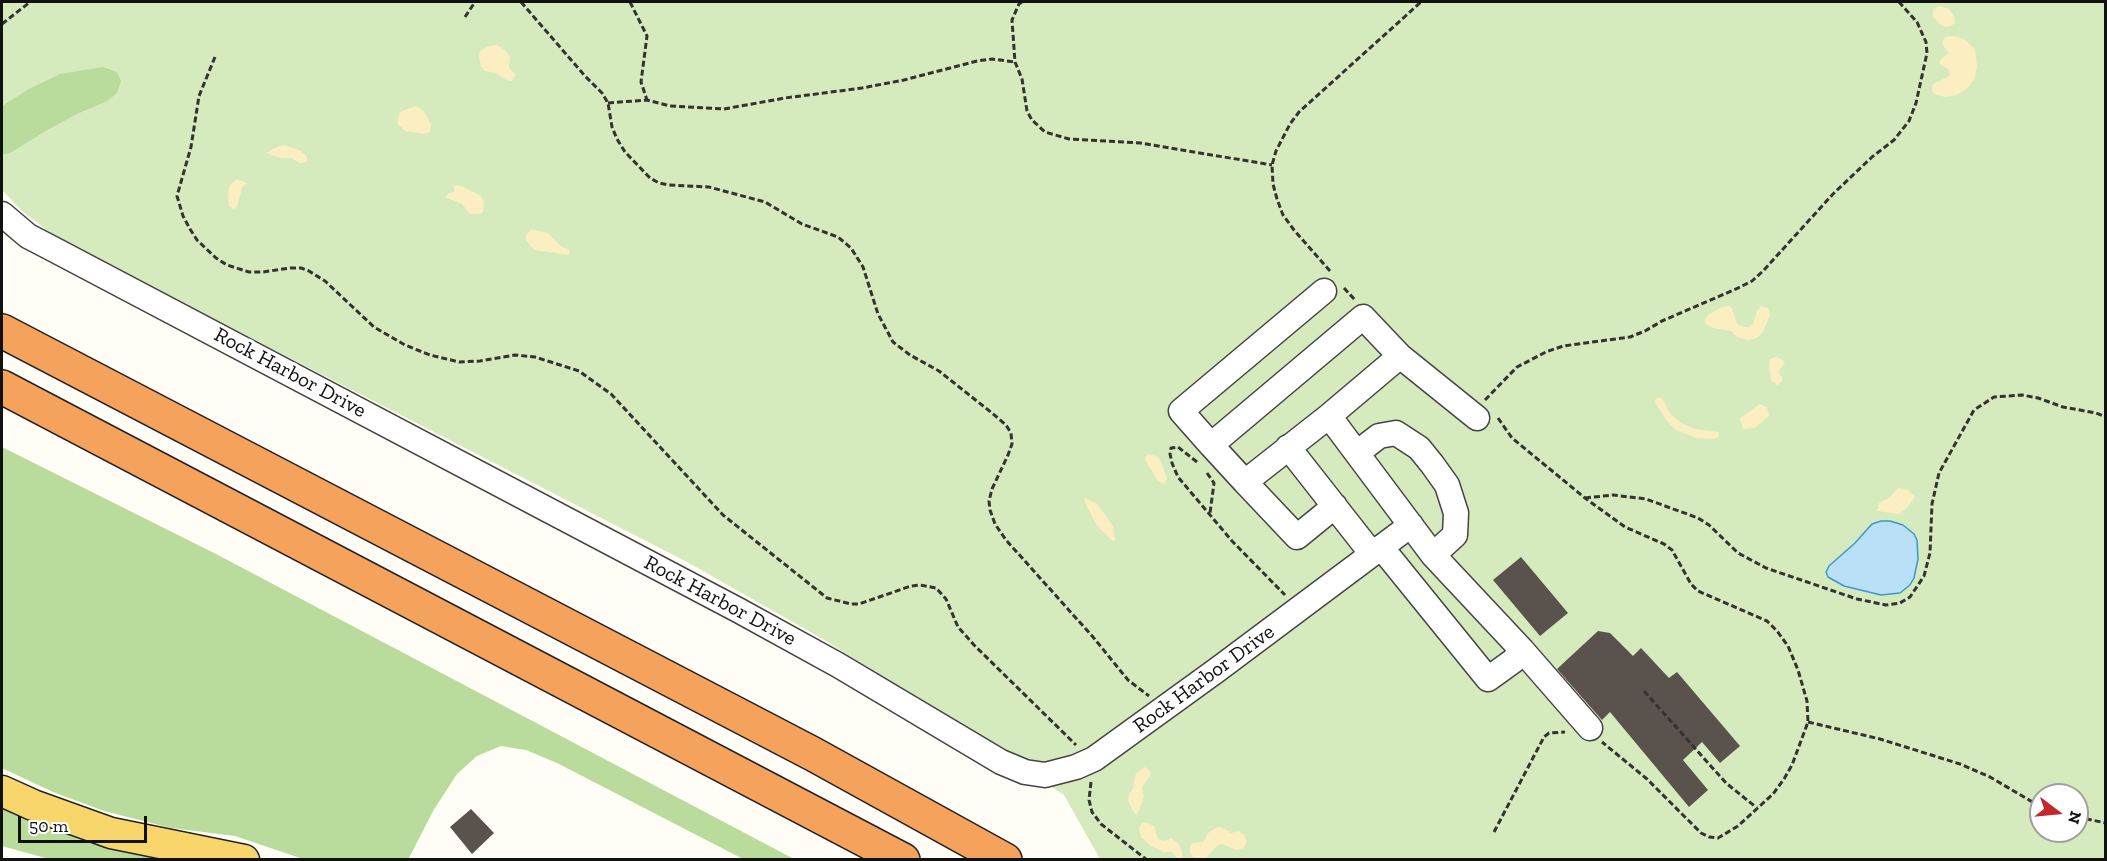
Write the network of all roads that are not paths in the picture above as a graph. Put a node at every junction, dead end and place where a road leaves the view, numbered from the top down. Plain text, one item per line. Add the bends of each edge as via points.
1 (2, 214) edge
2 (1324, 291) dead end
3 (2, 331) edge
4 (1400, 356) junction
5 (2, 387) edge
6 (1485, 413) road end
7 (1329, 416) junction
8 (1288, 447) junction
9 (1357, 453) junction
10 (1205, 455) junction
11 (1245, 482) junction
12 (1335, 506) junction
13 (1411, 525) junction
14 (1376, 551) junction
15 (1433, 555) junction
16 (1522, 650) junction
17 (1596, 737) road end
18 (2, 791) edge
19 (244, 860) edge
20 (903, 860) edge
21 (1005, 860) edge

1 - 14 street, Rock Harbor Drive via 28,236 748,615 1001,762 1025,772 1045,775 1094,759
2 - 10 street via 1181,411
3 - 21 highway via 813,753
4 - 6 street
4 - 7 street
4 - 10 street via 1363,317
5 - 20 highway
7 - 8 street
7 - 9 street
8 - 11 street
8 - 12 street
9 - 13 street
9 - 15 street via 1379,436 1396,433 1419,448 1432,464 1446,485 1456,513 1455,535
10 - 11 street
11 - 12 street via 1297,537
12 - 14 street
13 - 14 street, Rock Harbor Drive
13 - 15 street
14 - 16 street via 1488,679
15 - 16 street
16 - 17 street
18 - 19 main road via 77,823 117,835

